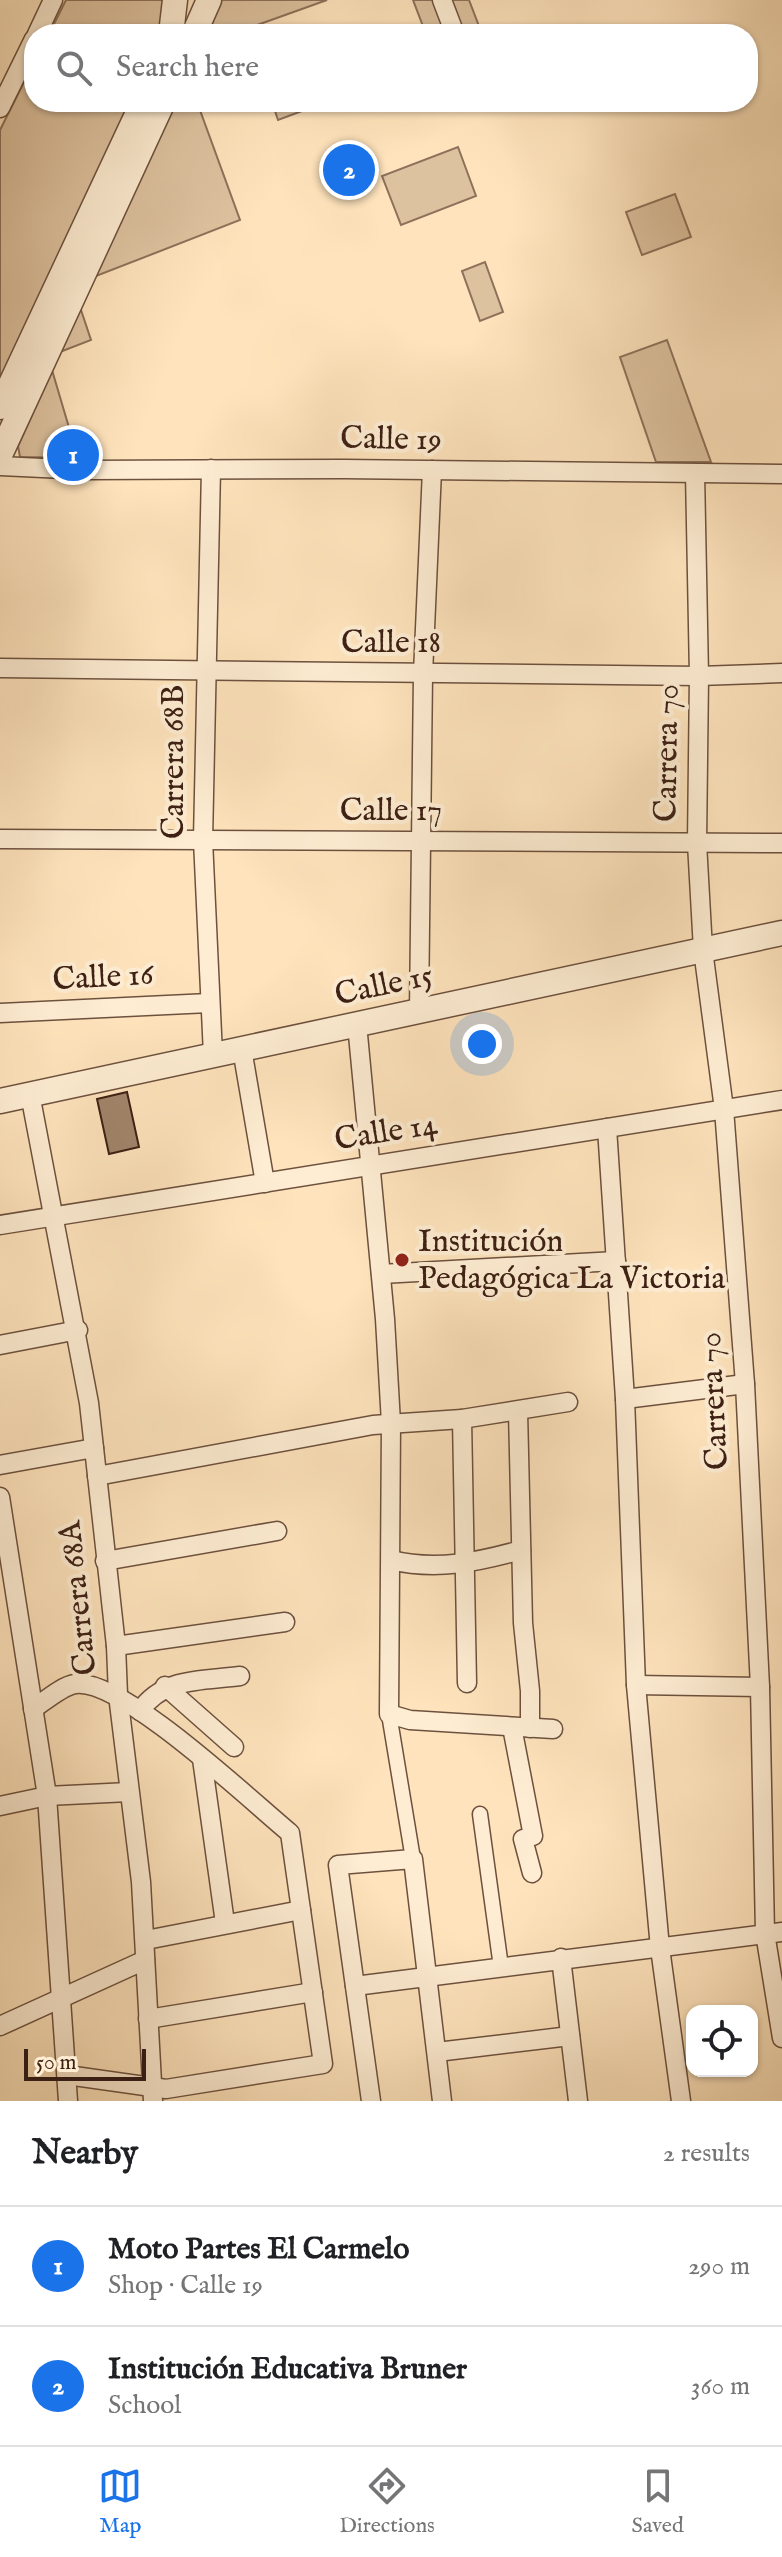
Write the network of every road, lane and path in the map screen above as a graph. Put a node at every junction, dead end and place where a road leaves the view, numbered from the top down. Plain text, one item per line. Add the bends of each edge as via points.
1 (53, 0) edge
2 (175, 0) edge
3 (209, 0) edge
4 (442, 0) edge
5 (41, 24) edge
6 (172, 24) edge
7 (198, 24) edge
8 (451, 24) edge
9 (24, 56) edge
10 (6, 86) edge
11 (0, 108) edge
12 (138, 112) edge
13 (159, 112) edge
14 (0, 407) edge
15 (0, 455) edge
16 (0, 466) edge
17 (211, 469) junction
18 (432, 470) junction
19 (695, 473) junction
20 (782, 474) edge
21 (0, 668) edge
22 (204, 672) junction
23 (782, 673) edge
24 (423, 674) junction
25 (699, 676) junction
26 (0, 839) edge
27 (203, 840) junction
28 (421, 842) junction
29 (697, 843) junction
30 (782, 843) edge
31 (782, 933) edge
32 (703, 950) junction
33 (209, 1003) junction
34 (419, 1011) junction
35 (0, 1013) edge
36 (357, 1024) junction
37 (242, 1049) junction
38 (213, 1055) junction
39 (30, 1094) junction
40 (782, 1100) edge
41 (0, 1101) edge
42 (724, 1109) junction
43 (607, 1128) junction
44 (369, 1166) junction
45 (265, 1183) junction
46 (55, 1216) junction
47 (0, 1225) edge
48 (616, 1261) junction
49 (381, 1274) junction
50 (78, 1330) junction
51 (0, 1345) edge
52 (745, 1384) junction
53 (625, 1399) junction
54 (568, 1402) dead end
55 (518, 1411) junction
56 (462, 1419) junction
57 (391, 1423) junction
58 (94, 1448) junction
59 (0, 1465) edge
60 (97, 1476) junction
61 (0, 1497) edge
62 (277, 1531) dead end
63 (521, 1550) junction
64 (391, 1560) junction
65 (105, 1561) junction
66 (466, 1565) junction
67 (7, 1579) edge
68 (285, 1622) dead end
69 (116, 1646) junction
70 (240, 1676) dead end
71 (467, 1683) dead end
72 (636, 1685) junction
73 (165, 1686) junction
74 (760, 1687) junction
75 (118, 1695) junction
76 (33, 1709) junction
77 (140, 1711) junction
78 (389, 1714) junction
79 (521, 1727) junction
80 (553, 1729) dead end
81 (234, 1747) dead end
82 (202, 1759) junction
83 (129, 1792) junction
84 (47, 1796) junction
85 (0, 1806) edge
86 (480, 1814) dead end
87 (413, 1859) junction
88 (532, 1873) dead end
89 (301, 1910) junction
90 (225, 1923) junction
91 (774, 1932) edge
92 (146, 1940) junction
93 (660, 1948) junction
94 (561, 1958) junction
95 (145, 1960) junction
96 (501, 1967) junction
97 (425, 1977) junction
98 (355, 1986) junction
99 (313, 1992) junction
100 (63, 1998) junction
101 (148, 2019) junction
102 (0, 2026) edge
103 (570, 2036) junction
104 (782, 2038) edge
105 (437, 2052) junction
106 (67, 2075) junction
107 (153, 2094) edge
108 (68, 2101) edge
109 (371, 2101) edge
110 (442, 2101) edge
111 (578, 2101) edge
112 (681, 2101) edge

1 - 5 street
2 - 6 street
3 - 7 street
4 - 8 street
9 - 10 street
10 - 11 street
12 - 14 street
13 - 15 street
16 - 17 street, Calle 19
17 - 18 street, Calle 19
17 - 22 street, Carrera 68B
18 - 19 street, Calle 19
18 - 24 street
19 - 20 street, Calle 19
19 - 25 street, Carrera 70
21 - 22 street, Calle 18
22 - 24 street, Calle 18
22 - 27 street, Carrera 68B
23 - 25 street, Calle 18
24 - 25 street, Calle 18
24 - 28 street
25 - 29 street, Carrera 70
26 - 27 street, Calle 17
27 - 28 street, Calle 17
27 - 33 street, Carrera 68B
28 - 29 street, Calle 17
28 - 34 street
29 - 30 street, Calle 17
29 - 32 street, Carrera 70
31 - 32 street, Calle 15
32 - 34 street, Calle 15
32 - 42 street, Carrera 70
33 - 35 street, Calle 16
33 - 38 street, Carrera 68B
34 - 36 street, Calle 15
36 - 37 street, Calle 15
36 - 44 street
37 - 38 street, Calle 15
37 - 45 street
38 - 39 street, Calle 15
39 - 41 street, Calle 15
39 - 46 street, Carrera 68A
40 - 42 street, Calle 14
42 - 43 street, Calle 14
42 - 52 street, Carrera 70
43 - 44 street, Calle 14
43 - 48 street
44 - 45 street, Calle 14
44 - 49 street
45 - 46 street, Calle 14
46 - 47 street, Calle 14
46 - 50 street, Carrera 68A
48 - 49 street
48 - 53 street
49 - 57 street
50 - 51 street
50 - 58 street, Carrera 68A
52 - 53 street
52 - 74 street, Carrera 70
53 - 72 street
54 - 55 street
55 - 56 street
55 - 63 street
56 - 57 street
56 - 66 street
57 - 60 street
57 - 64 street
58 - 59 street
58 - 60 street, Carrera 68A
60 - 65 street, Carrera 68A
61 - 67 street
62 - 65 street
63 - 66 street
63 - 79 street
64 - 66 street
64 - 78 street
65 - 69 street, Carrera 68A
66 - 71 street
67 - 76 street
68 - 69 street
69 - 75 street, Carrera 68A
70 - 73 street
72 - 74 street
72 - 93 street
73 - 77 street
73 - 81 street
74 - 91 street, Carrera 70
75 - 76 street via 92,1684 73,1684
75 - 77 street
75 - 83 street, Carrera 68A
76 - 84 street
77 - 82 street
78 - 79 street
78 - 87 street
79 - 80 street
79 - 88 street via 533,1836 523,1839
82 - 89 street via 290,1833
82 - 90 street
83 - 84 street
83 - 92 street, Carrera 68A
84 - 85 street
84 - 100 street
86 - 96 street
87 - 97 street
87 - 98 street via 338,1865
89 - 90 street
89 - 99 street
90 - 92 street
91 - 93 street
91 - 104 street, Carrera 70
92 - 95 street, Carrera 68A
93 - 94 street
93 - 112 street
94 - 96 street
94 - 103 street
95 - 100 street
95 - 101 street, Carrera 68A
96 - 97 street
97 - 98 street
97 - 105 street
98 - 109 street
99 - 101 street
99 - 107 street via 323,2064
100 - 102 street
100 - 106 street
101 - 107 street, Carrera 68A
103 - 105 street
103 - 111 street
105 - 110 street
106 - 107 street
106 - 108 street

